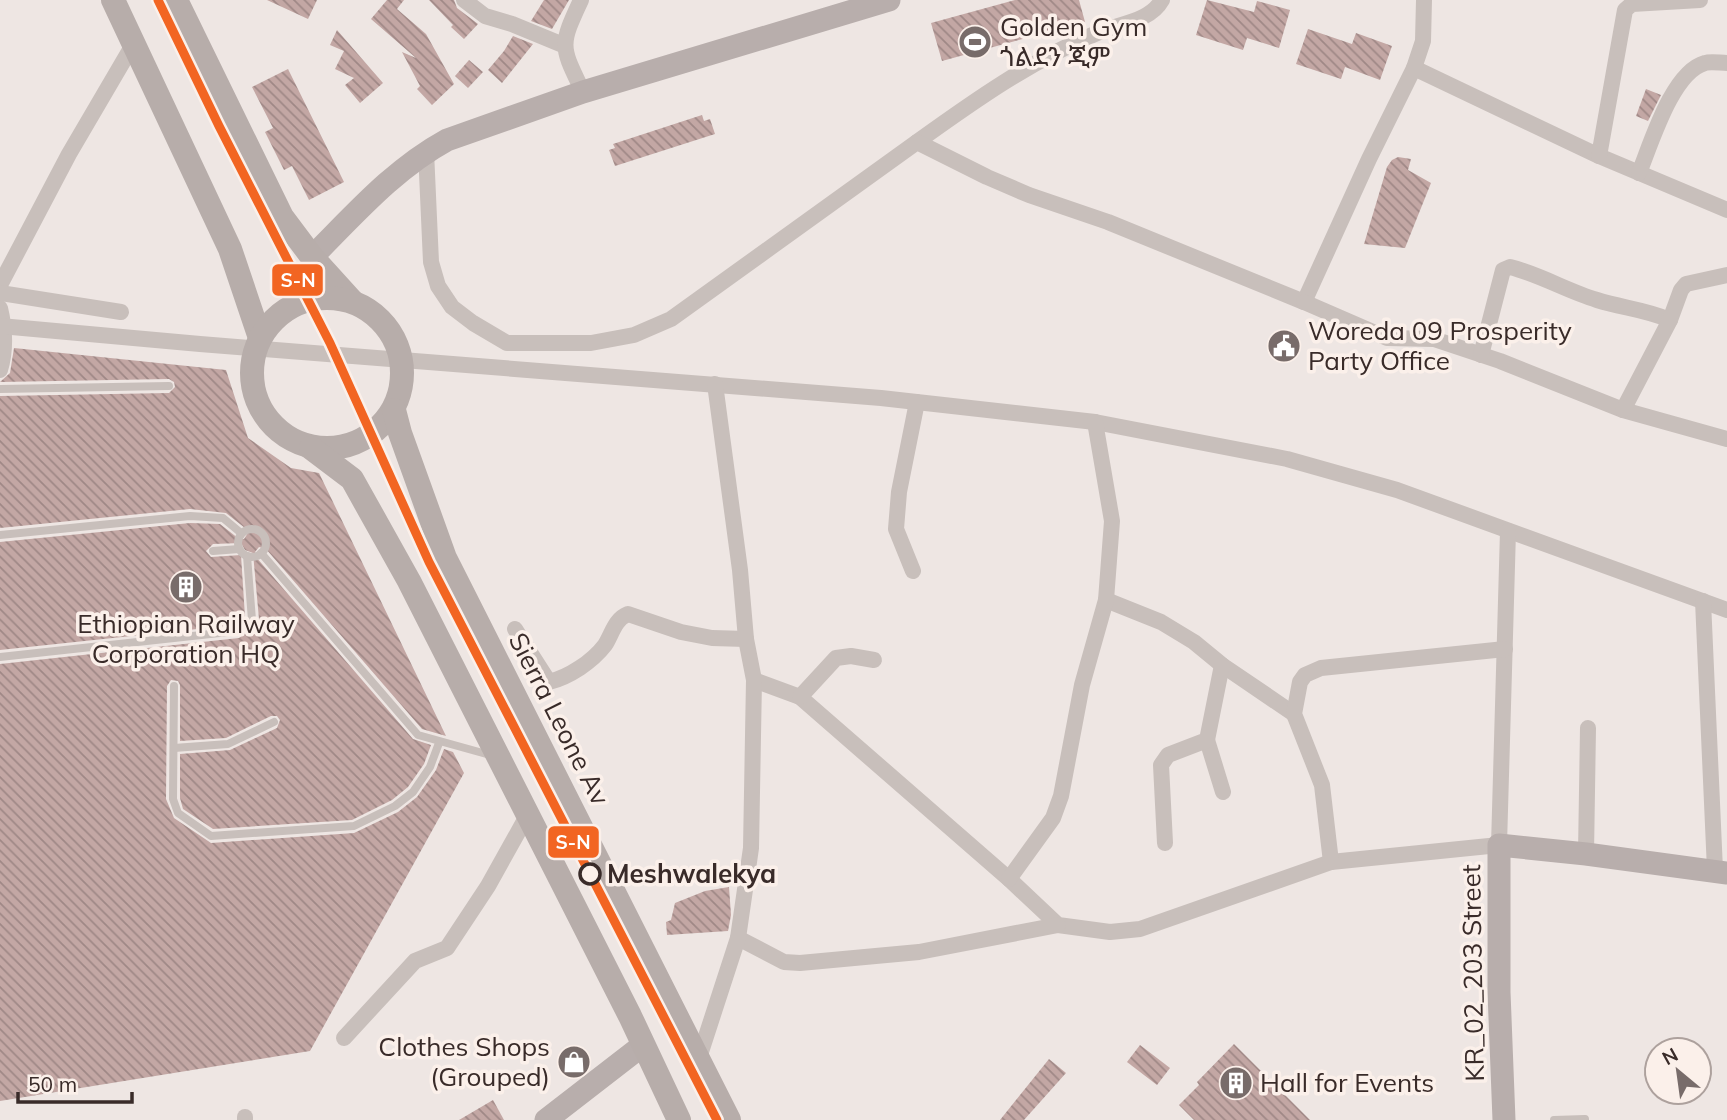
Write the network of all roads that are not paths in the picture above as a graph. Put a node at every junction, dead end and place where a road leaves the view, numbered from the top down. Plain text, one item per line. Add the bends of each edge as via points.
1 (113, 0) edge
2 (176, 0) edge
3 (464, 0) edge
4 (581, 0) edge
5 (889, 0) edge
6 (1162, 0) edge
7 (1424, 0) edge
8 (1700, 0) edge
9 (134, 43) junction
10 (564, 45) junction
11 (1727, 64) edge
12 (1414, 68) junction
13 (583, 92) junction
14 (917, 142) junction
15 (426, 151) junction
16 (1599, 156) junction
17 (1639, 173) junction
18 (1727, 210) edge
19 (312, 257) junction
20 (1727, 275) edge
21 (0, 285) edge
22 (0, 293) edge
23 (352, 301) junction
24 (1304, 302) junction
25 (0, 308) edge
26 (121, 312) dead end
27 (1670, 320) junction
28 (0, 326) edge
29 (260, 338) junction
30 (1481, 355) junction
31 (0, 370) edge
32 (715, 384) junction
33 (169, 386) dead end
34 (0, 389) edge
35 (917, 402) junction
36 (394, 410) junction
37 (1623, 410) junction
38 (1096, 422) junction
39 (1727, 439) edge
40 (311, 448) junction
41 (1508, 531) junction
42 (241, 533) junction
43 (0, 535) edge
44 (239, 549) junction
45 (213, 551) dead end
46 (261, 553) junction
47 (247, 556) junction
48 (913, 571) dead end
49 (1107, 600) junction
50 (1703, 601) junction
51 (1727, 610) edge
52 (515, 629) dead end
53 (746, 639) junction
54 (1505, 649) junction
55 (0, 657) edge
56 (874, 660) dead end
57 (1222, 665) junction
58 (754, 680) junction
59 (174, 686) dead end
60 (800, 697) junction
61 (1294, 714) junction
62 (274, 722) dead end
63 (1588, 727) dead end
64 (1207, 740) junction
65 (439, 743) junction
66 (174, 748) junction
67 (497, 757) junction
68 (1223, 792) dead end
69 (527, 816) junction
70 (1165, 843) dead end
71 (1499, 845) junction
72 (1587, 854) junction
73 (1331, 862) junction
74 (1721, 871) edge
75 (1009, 879) junction
76 (1058, 925) junction
77 (738, 938) junction
78 (344, 1038) dead end
79 (643, 1045) junction
80 (698, 1061) junction
81 (673, 1117) edge
82 (1585, 1119) edge
83 (546, 1120) edge
84 (729, 1120) edge
85 (1504, 1120) edge
86 (1554, 1120) edge

1 - 9 main road
2 - 19 main road via 282,217
3 - 10 street via 485,16
4 - 10 street
5 - 13 street
6 - 14 street via 1149,15 1044,58
7 - 12 street via 1423,41
8 - 16 street via 1632,4 1625,10
9 - 21 street
9 - 29 main road via 230,249
10 - 13 street
11 - 17 street via 1706,62 1684,76
12 - 16 street
12 - 24 street
13 - 15 street
14 - 15 street via 671,318 634,335 591,342 507,342 452,307 438,286 431,262
14 - 24 street via 1029,195
15 - 19 street via 389,179
16 - 17 street
17 - 18 street
19 - 23 main road
20 - 27 street via 1686,284
22 - 26 street
23 - 29 main road via 326,297 300,303 277,317
23 - 36 main road via 381,318 399,346 404,379
24 - 30 street via 1387,338 1434,339
25 - 31 street via 5,326
27 - 30 street via 1648,310 1597,300 1510,267 1503,270
27 - 37 street
28 - 32 street
29 - 40 main road via 252,364 253,392 259,405 285,437
30 - 37 street
32 - 35 street
32 - 53 street
33 - 34 lane
35 - 38 street
35 - 48 street via 897,521 898,538
36 - 40 main road via 379,429 358,442 335,449
36 - 80 main road, Sierra Leone Av via 445,558
37 - 39 street
38 - 41 street via 1322,468
38 - 49 street via 1112,521
40 - 67 main road via 352,479
41 - 50 street
41 - 54 street
42 - 43 lane via 223,518 190,516
42 - 44 lane
42 - 46 lane via 251,528 261,532 266,542
44 - 45 lane
44 - 47 lane
46 - 47 lane
46 - 65 lane via 418,735
47 - 55 lane via 252,620 237,631
49 - 57 street via 1161,622
49 - 75 street via 1082,685 1054,818
50 - 51 street
50 - 74 street
52 - 53 street via 549,682 589,660 628,614 681,632
53 - 58 street
54 - 61 street via 1311,671 1300,682
54 - 71 street
56 - 60 street via 836,658
57 - 61 street
57 - 64 street
58 - 60 street
58 - 77 street via 751,848
59 - 66 lane
60 - 75 street
61 - 73 street via 1322,785
62 - 66 lane via 228,744
63 - 72 street
64 - 68 street
64 - 70 street via 1163,760
65 - 66 lane via 413,792 354,826 211,836 178,813 173,799
65 - 67 lane
67 - 69 main road
69 - 78 street via 447,948 415,961
69 - 79 main road
71 - 72 street, KR_02_203 Street
71 - 73 street
71 - 85 street, KR_02_203 Street
72 - 74 street, KR_02_203 Street
73 - 76 street via 1140,929 1110,932
75 - 76 street
76 - 77 street via 919,952 800,963 784,962
77 - 80 street
79 - 81 main road
79 - 83 street
80 - 84 main road, Sierra Leone Av
82 - 86 lane

